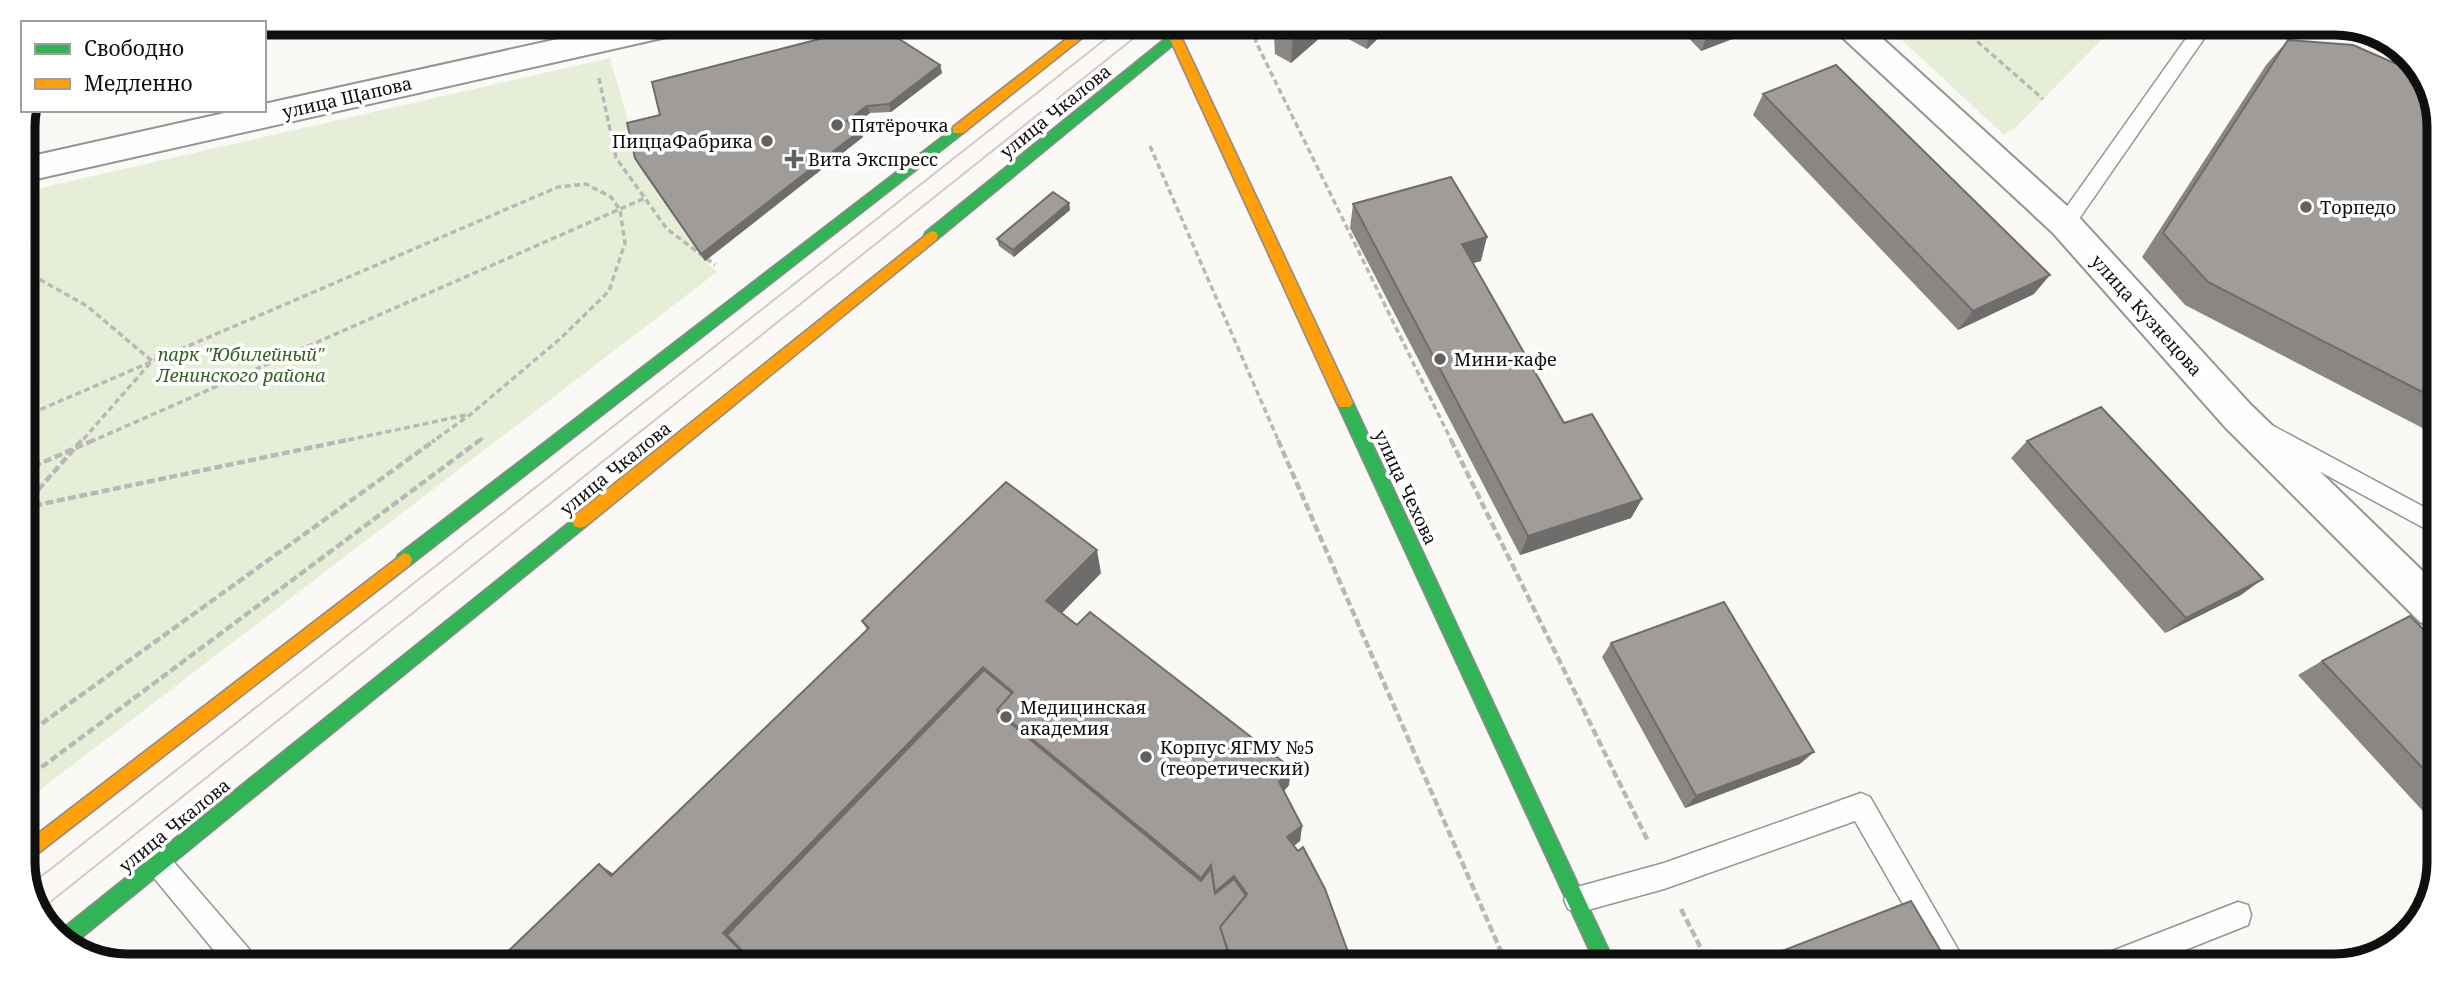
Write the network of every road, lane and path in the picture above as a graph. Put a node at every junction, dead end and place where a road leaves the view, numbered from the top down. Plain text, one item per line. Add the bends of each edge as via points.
1 (634, 35) edge
2 (1079, 35) edge
3 (1169, 35) edge
4 (1174, 35) edge
5 (1256, 35) edge
6 (1859, 35) edge
7 (1970, 35) edge
8 (2198, 35) edge
9 (593, 46) edge
10 (2043, 99) dead end
11 (1150, 146) dead end
12 (35, 167) edge
13 (645, 198) junction
14 (620, 210) junction
15 (2065, 225) junction
16 (715, 265) junction
17 (723, 271) dead end
18 (704, 274) dead end
19 (35, 277) edge
20 (152, 361) junction
21 (35, 412) edge
22 (471, 414) junction
23 (2238, 416) junction
24 (492, 432) dead end
25 (77, 447) junction
26 (35, 466) edge
27 (35, 494) edge
28 (35, 505) edge
29 (2427, 520) edge
30 (2427, 602) edge
31 (35, 728) edge
32 (35, 772) edge
33 (35, 847) edge
34 (158, 863) junction
35 (1664, 876) junction
36 (1577, 900) junction
37 (2238, 915) dead end
38 (70, 934) edge
39 (235, 954) edge
40 (1502, 954) edge
41 (1601, 954) edge
42 (1704, 954) edge
43 (1947, 954) edge
44 (2140, 954) edge

1 - 9 street, улица Щапова
2 - 33 main road
3 - 34 main road, улица Чкалова
4 - 36 main road, улица Чехова
5 - 35 path
6 - 15 street, улица Кузнецова
7 - 10 path
8 - 15 lane
9 - 12 street, улица Щапова
9 - 13 path via 616,158
11 - 40 path
13 - 14 path
13 - 16 path via 667,229
14 - 20 path via 611,197 586,184 558,187
14 - 22 path via 625,243 609,291
14 - 25 path
15 - 23 street, улица Кузнецова
16 - 17 path
16 - 18 path
19 - 20 path via 87,306
20 - 21 path
20 - 25 path
22 - 28 path
22 - 31 path
23 - 29 lane
23 - 30 street, улица Кузнецова
24 - 32 path
25 - 26 path
25 - 27 path
34 - 38 main road, улица Чкалова
34 - 39 lane
35 - 36 lane
35 - 42 path
35 - 43 lane via 1861,806
36 - 41 main road, улица Чехова
37 - 44 lane

